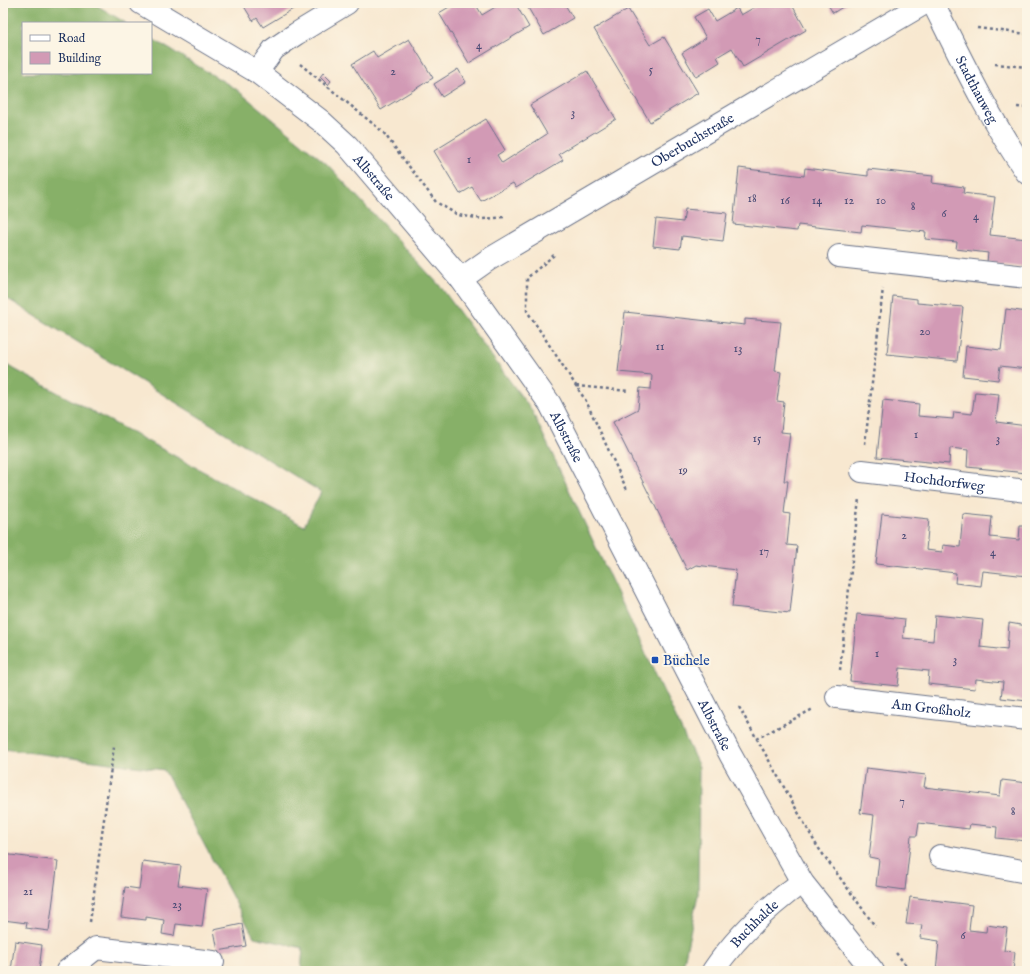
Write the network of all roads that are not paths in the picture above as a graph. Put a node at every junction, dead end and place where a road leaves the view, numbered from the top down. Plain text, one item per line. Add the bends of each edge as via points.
1 (141, 3) edge
2 (347, 3) edge
3 (925, 3) edge
4 (933, 3) edge
5 (257, 72) junction
6 (1027, 174) edge
7 (839, 256) dead end
8 (1027, 277) edge
9 (461, 279) junction
10 (862, 471) dead end
11 (1027, 491) edge
12 (837, 697) road end
13 (1027, 719) edge
14 (940, 856) dead end
15 (1027, 872) edge
16 (802, 882) junction
17 (213, 962) dead end
18 (67, 971) edge
19 (713, 971) edge
20 (873, 971) edge

1 - 5 street, Albstraße
2 - 5 street via 274,50
3 - 9 street, Oberbuchstraße via 488,260
4 - 6 street, Stadthauweg via 1003,139
5 - 9 street, Albstraße via 320,121 347,146
7 - 8 street
9 - 16 street, Albstraße via 550,404 730,754
10 - 11 street, Hochdorfweg
12 - 13 street, Am Großholz
14 - 15 street
16 - 19 street, Buchhalde via 766,910
16 - 20 street, Albstraße
17 - 18 street via 96,948

